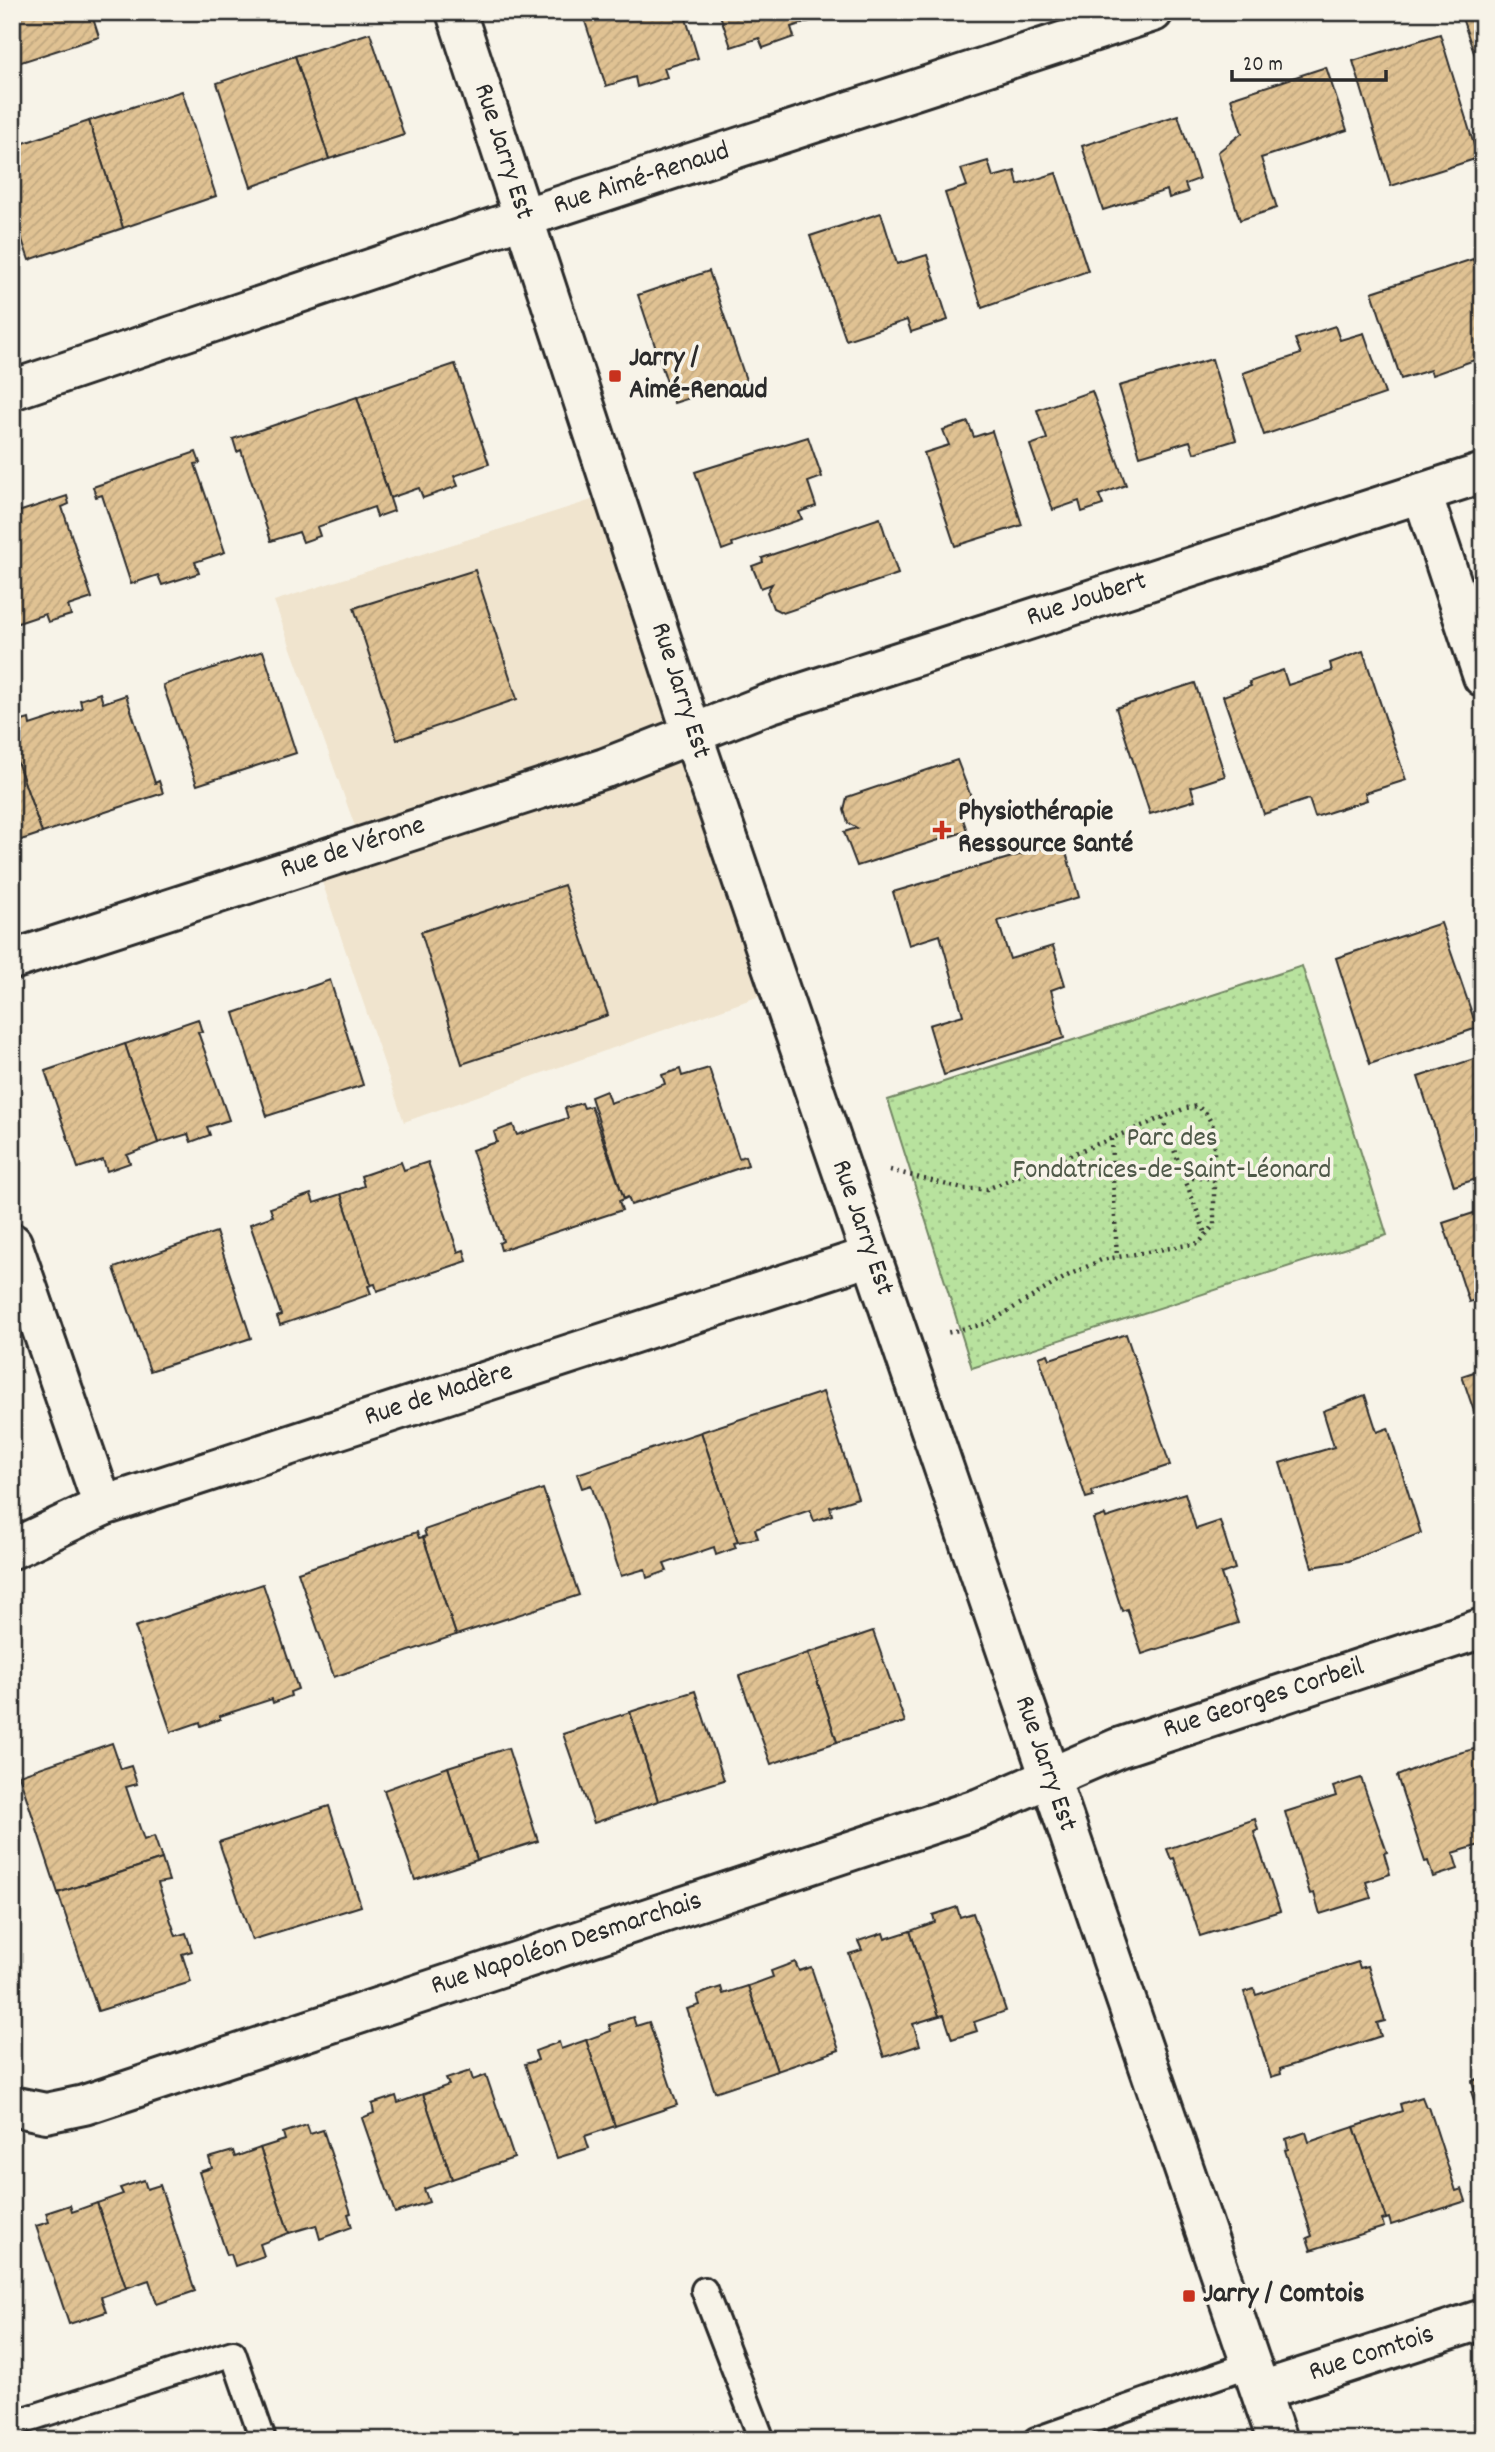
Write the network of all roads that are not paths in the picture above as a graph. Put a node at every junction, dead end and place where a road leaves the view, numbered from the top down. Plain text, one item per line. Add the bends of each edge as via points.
1 (456, 12) edge
2 (1153, 12) edge
3 (523, 218) junction
4 (12, 390) edge
5 (1483, 473) edge
6 (1422, 493) junction
7 (1483, 677) edge
8 (693, 736) junction
9 (12, 960) edge
10 (12, 1243) edge
11 (871, 1256) junction
12 (103, 1506) junction
13 (12, 1549) edge
14 (1483, 1628) edge
15 (1049, 1778) junction
16 (12, 2106) edge
17 (704, 2290) dead end
18 (1483, 2319) edge
19 (1256, 2378) junction
20 (12, 2424) edge
21 (263, 2440) edge
22 (762, 2440) edge
23 (1036, 2440) edge
24 (1277, 2440) edge

1 - 3 street, Rue Jarry Est
2 - 3 street, Rue Aimé-Renaud
3 - 4 street, Rue Aimé-Renaud
3 - 8 street, Rue Jarry Est
5 - 6 street, Rue Joubert
6 - 7 street
6 - 8 street, Rue Joubert via 768,704
8 - 9 street, Rue de Vérone
8 - 11 street, Rue Jarry Est
10 - 12 street
11 - 12 street, Rue de Madère
11 - 15 street, Rue Jarry Est
12 - 13 street, Rue de Madère
14 - 15 street, Rue Georges Corbeil via 1118,1748
15 - 16 street, Rue Napoléon Desmarchais via 980,1808 84,2105 46,2113
15 - 19 street, Rue Jarry Est
17 - 22 lane
18 - 19 street, Rue Comtois
19 - 23 lane
19 - 24 street, Rue Jarry Est
20 - 21 lane via 233,2353

